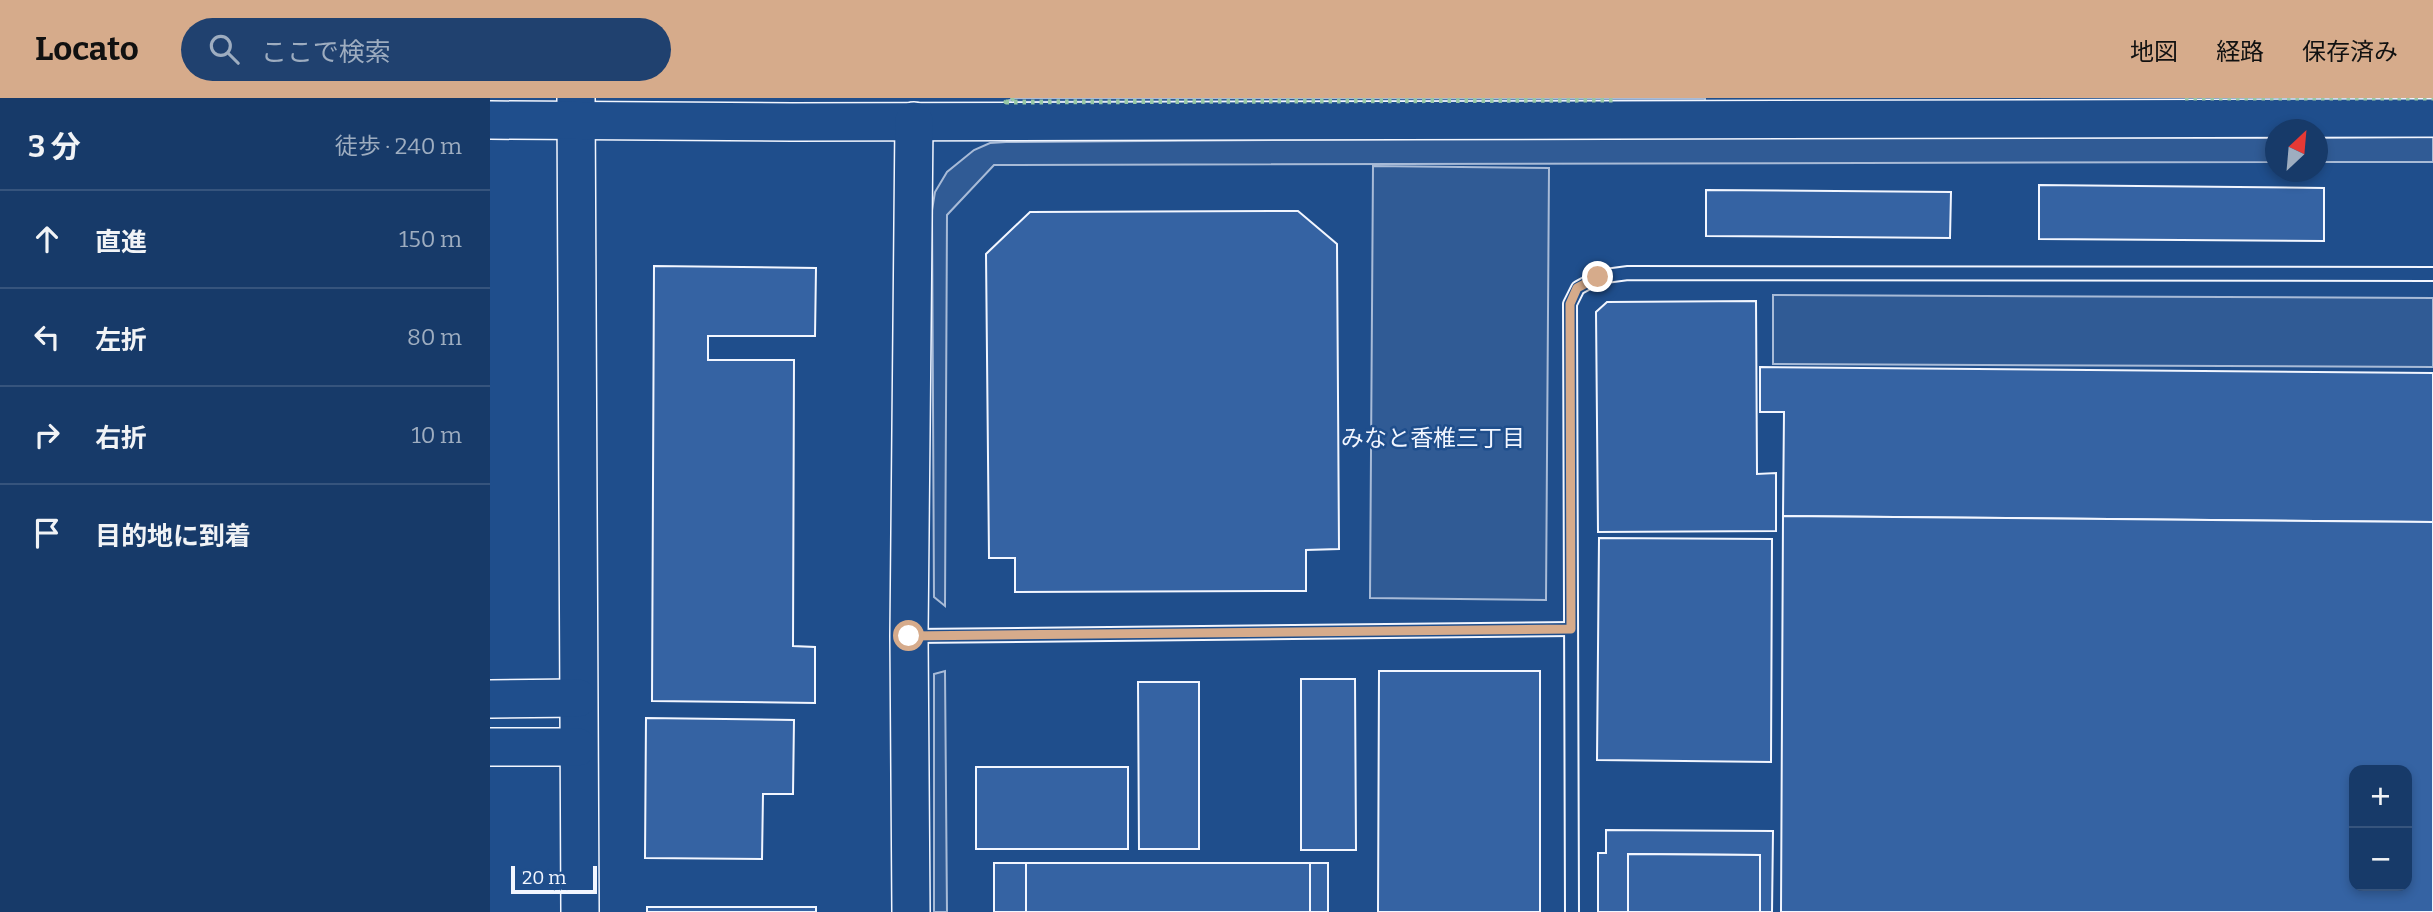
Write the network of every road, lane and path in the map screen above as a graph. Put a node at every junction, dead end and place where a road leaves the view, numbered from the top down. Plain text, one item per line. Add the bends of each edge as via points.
1 (1792, 108) edge
2 (576, 110) edge
3 (2433, 118) edge
4 (490, 120) edge
5 (914, 121) junction
6 (2433, 274) edge
7 (1571, 629) junction
8 (909, 636) junction
9 (578, 698) junction
10 (490, 699) edge
11 (490, 747) edge
12 (578, 747) junction
13 (580, 912) edge
14 (911, 912) edge
15 (1572, 912) edge

1 - 3 street
1 - 5 street
2 - 4 street
2 - 5 street
2 - 9 street
5 - 8 street
6 - 7 lane via 1628,273 1598,277 1577,288 1570,304
7 - 8 lane
7 - 15 lane
8 - 14 street
9 - 10 street
9 - 12 street
11 - 12 street
12 - 13 street

